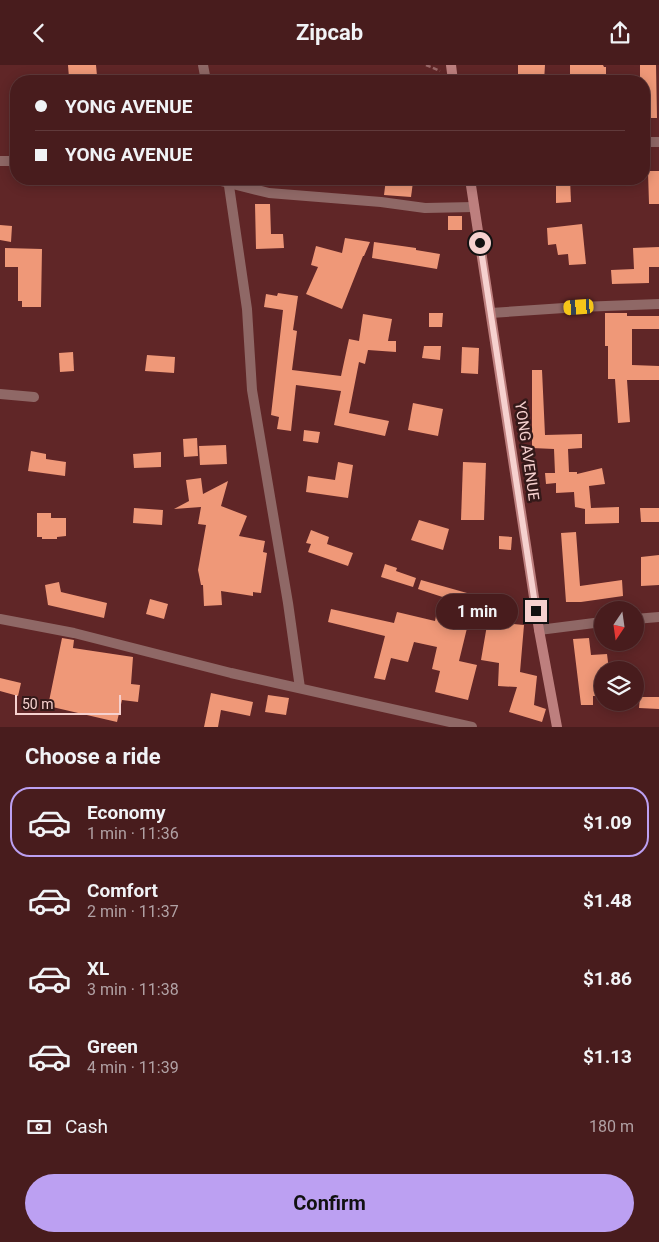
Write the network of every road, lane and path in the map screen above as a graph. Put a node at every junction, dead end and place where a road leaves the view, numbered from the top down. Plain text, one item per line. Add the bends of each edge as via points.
1 (229, 185) edge
2 (242, 185) edge
3 (471, 185) edge
4 (474, 207) junction
5 (659, 304) edge
6 (491, 313) junction
7 (0, 394) edge
8 (34, 397) dead end
9 (659, 617) edge
10 (644, 618) edge
11 (0, 619) edge
12 (594, 623) edge
13 (539, 629) junction
14 (300, 688) junction
15 (472, 727) edge
16 (557, 727) edge

1 - 14 street via 247,309 252,390
2 - 4 street via 269,193 425,208
3 - 4 street, YONG AVENUE
4 - 6 street, YONG AVENUE
5 - 6 street
6 - 13 street, YONG AVENUE
7 - 8 street
9 - 10 street
11 - 14 street via 74,633
12 - 13 street
13 - 16 street, YONG AVENUE
14 - 15 street

